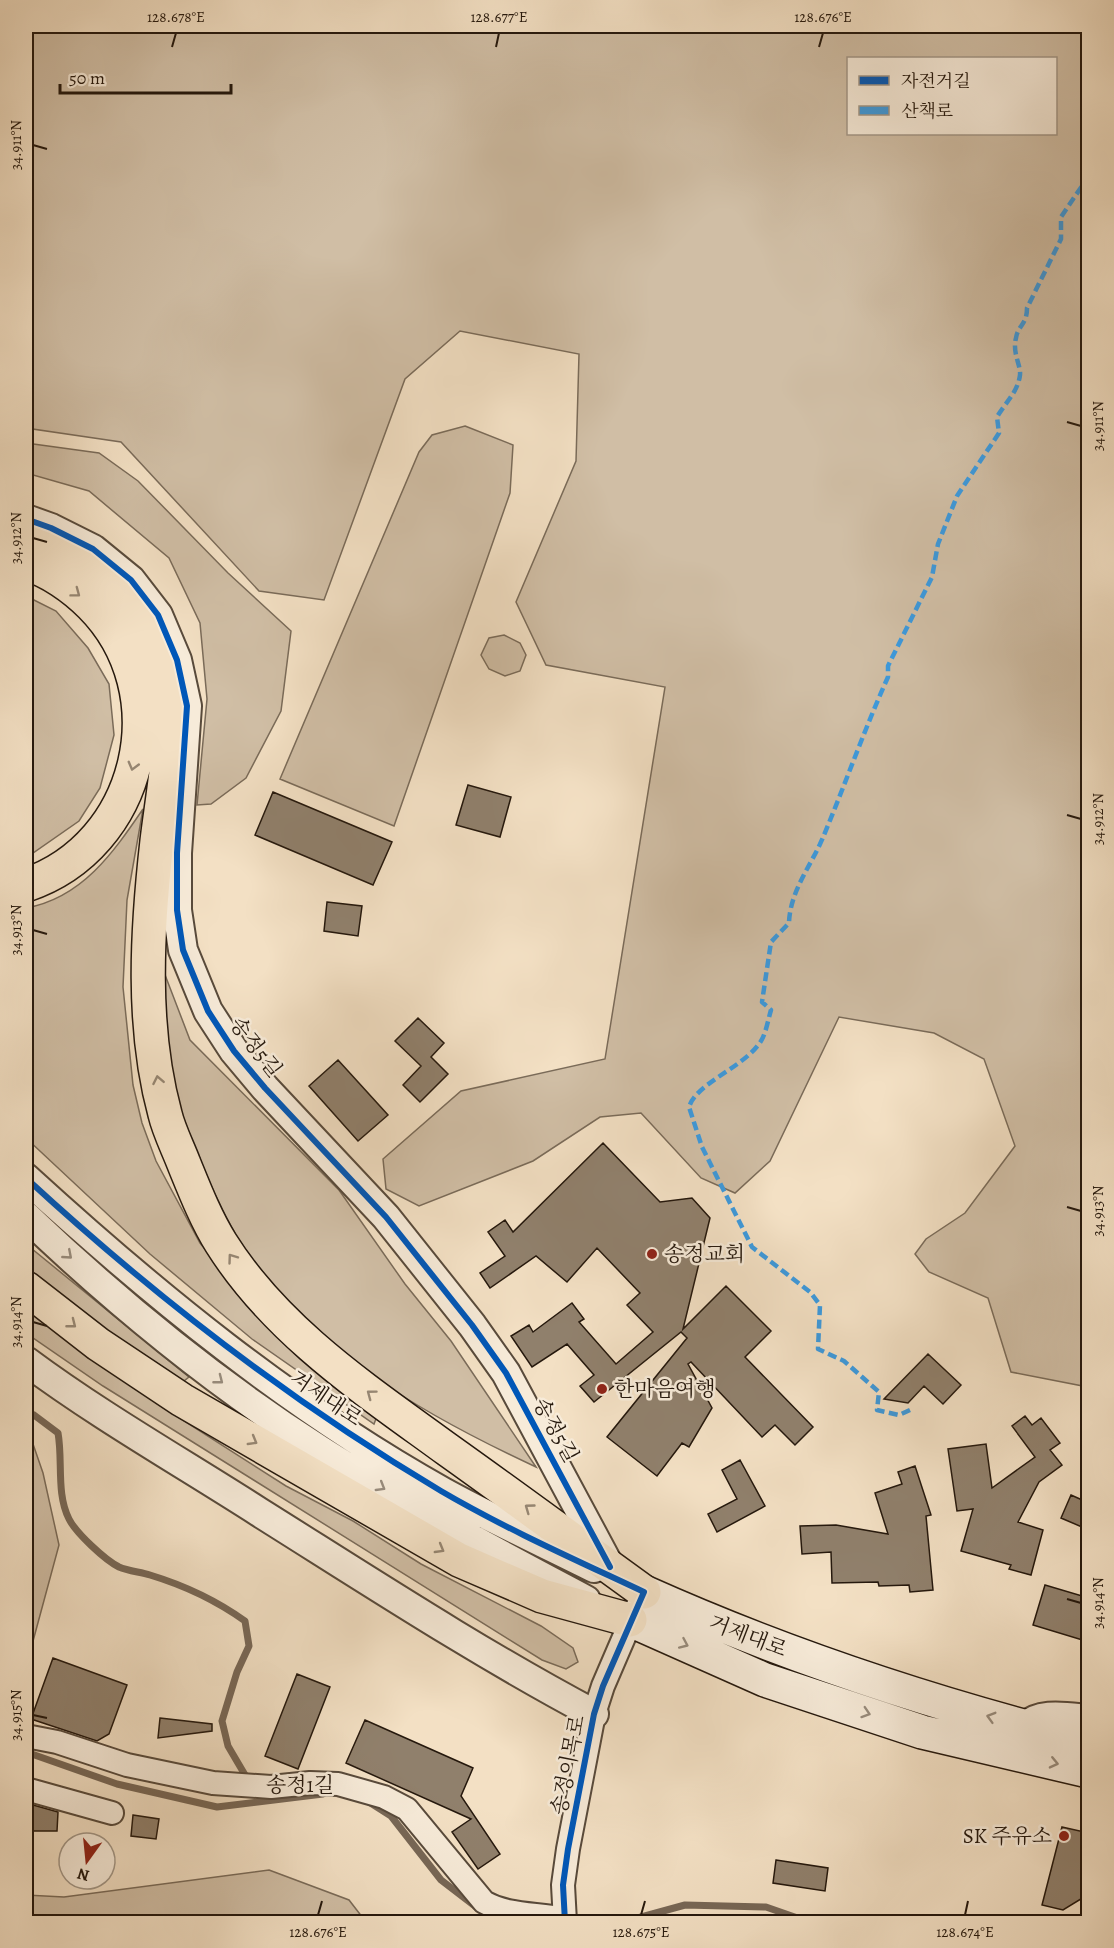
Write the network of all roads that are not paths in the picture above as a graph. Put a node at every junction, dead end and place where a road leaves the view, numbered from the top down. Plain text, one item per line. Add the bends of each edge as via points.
1 (26, 519) edge
2 (26, 537) edge
3 (26, 564) edge
4 (26, 885) edge
5 (26, 1178) edge
6 (26, 1216) edge
7 (26, 1288) edge
8 (26, 1362) edge
9 (610, 1567) junction
10 (637, 1606) junction
11 (594, 1714) junction
12 (1089, 1716) edge
13 (1022, 1726) junction
14 (26, 1736) edge
15 (1089, 1743) edge
16 (1089, 1771) edge
17 (26, 1789) edge
18 (112, 1813) dead end
19 (564, 1921) edge

1 - 9 street, 송정5길 via 93,549 131,580 158,615 177,660 186,706 177,910 183,950 208,1011 265,1088 386,1217 472,1325 506,1373
9 -> 2 highway via 328,1361 253,1287 221,1242 165,1116 152,1046 148,982 154,862 168,739 165,680 147,635 123,599 68,555
3 -> 4 highway via 59,580 101,615 120,643 136,680 140,715 138,748 117,813 72,862
5 - 10 street, 거제대로 via 94,1240 244,1362 443,1492
6 -> 10 street, 거제대로 via 95,1279 226,1385 320,1450 431,1518 590,1602
7 -> 10 highway via 98,1344 182,1400 459,1560 542,1596
8 - 11 street via 104,1416 451,1632
9 - 10 highway
10 - 11 street, 송정이목로
13 -> 10 main road, 거제대로 via 935,1702 718,1625
10 -> 16 main road, 거제대로 via 765,1680 899,1725
11 - 19 street, 송정이목로 via 568,1849 563,1884
12 - 13 street via 1041,1714 1029,1718
13 - 15 main road, 거제대로
14 - 19 street, 송정1길 via 128,1765 213,1783 338,1784 384,1797 407,1809 484,1902 499,1911
17 - 18 street

